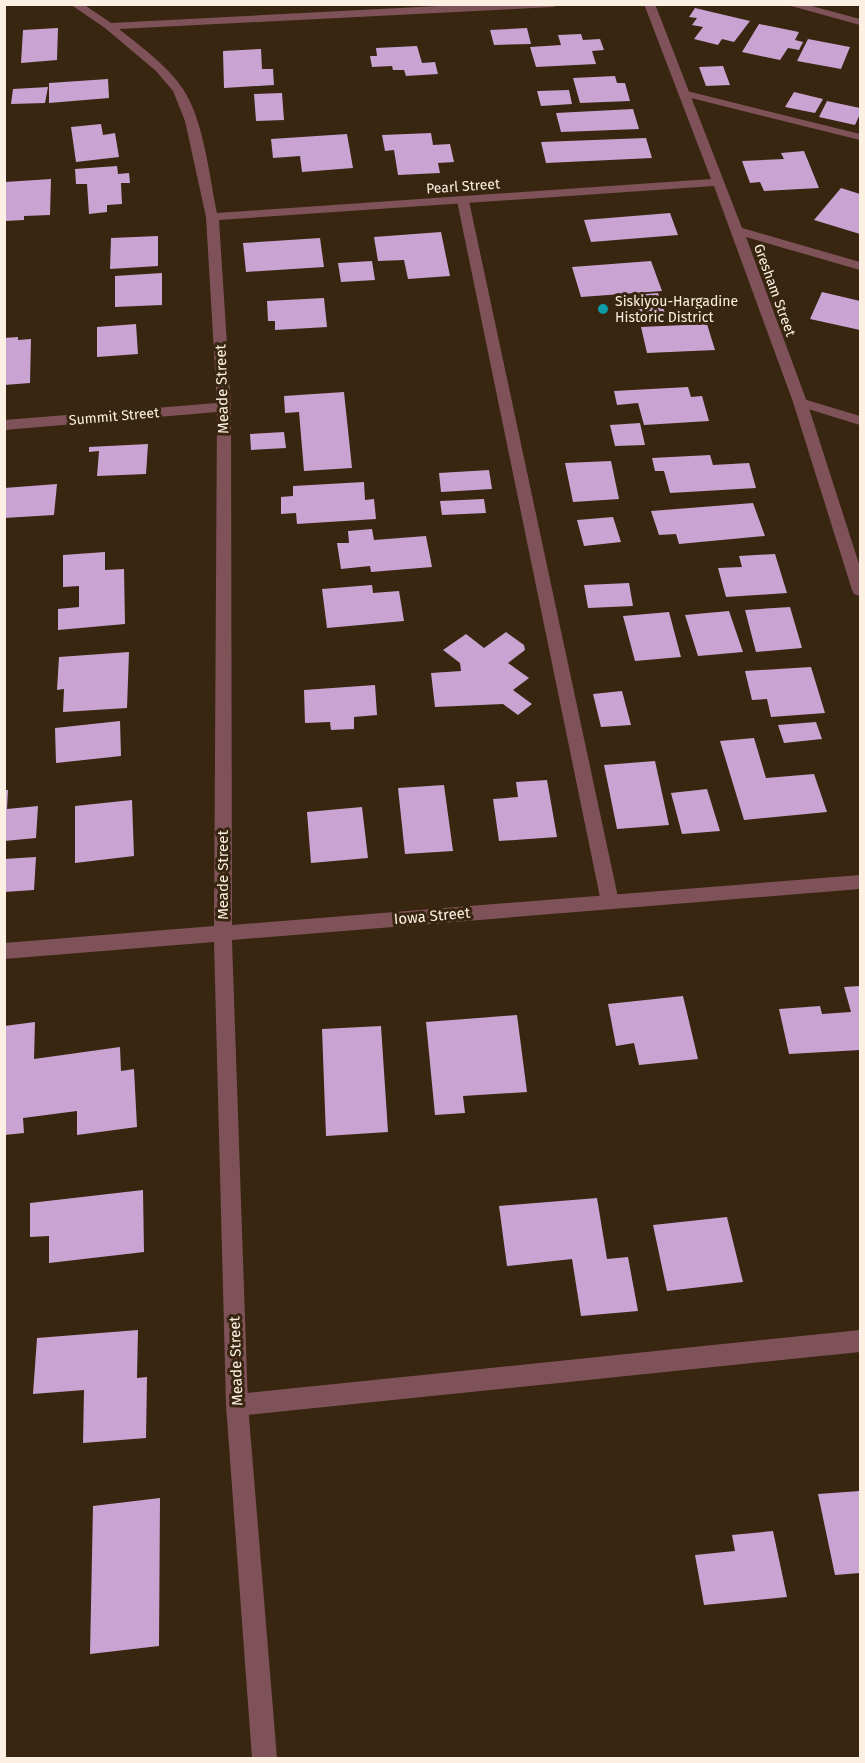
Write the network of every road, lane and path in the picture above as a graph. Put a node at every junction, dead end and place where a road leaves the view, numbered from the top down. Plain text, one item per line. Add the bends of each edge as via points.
1 (75, 4) edge
2 (553, 4) edge
3 (649, 4) edge
4 (789, 4) edge
5 (861, 22) edge
6 (109, 26) junction
7 (683, 93) junction
8 (861, 137) edge
9 (716, 182) junction
10 (463, 201) junction
11 (212, 217) junction
12 (737, 230) junction
13 (861, 266) edge
14 (800, 402) junction
15 (224, 407) junction
16 (861, 421) edge
17 (4, 425) edge
18 (861, 590) edge
19 (861, 882) edge
20 (610, 902) junction
21 (223, 933) junction
22 (4, 951) edge
23 (861, 1341) edge
24 (237, 1405) junction
25 (265, 1758) edge

1 - 6 street, Meade Street
2 - 6 street via 252,13
3 - 7 street, Gresham Street
4 - 5 street
6 - 11 street, Meade Street via 160,69 178,90 191,121
7 - 8 street
7 - 9 street, Gresham Street
9 - 10 street, Pearl Street
9 - 12 street, Gresham Street
10 - 11 street, Pearl Street
10 - 20 street
11 - 15 street, Meade Street
12 - 13 street
12 - 14 street, Gresham Street
14 - 16 street
14 - 18 street, Gresham Street
15 - 17 street, Summit Street
15 - 21 street, Meade Street
19 - 20 street, Iowa Street
20 - 21 street, Iowa Street
21 - 22 street, Iowa Street
21 - 24 street, Meade Street
23 - 24 street
24 - 25 street, Meade Street

